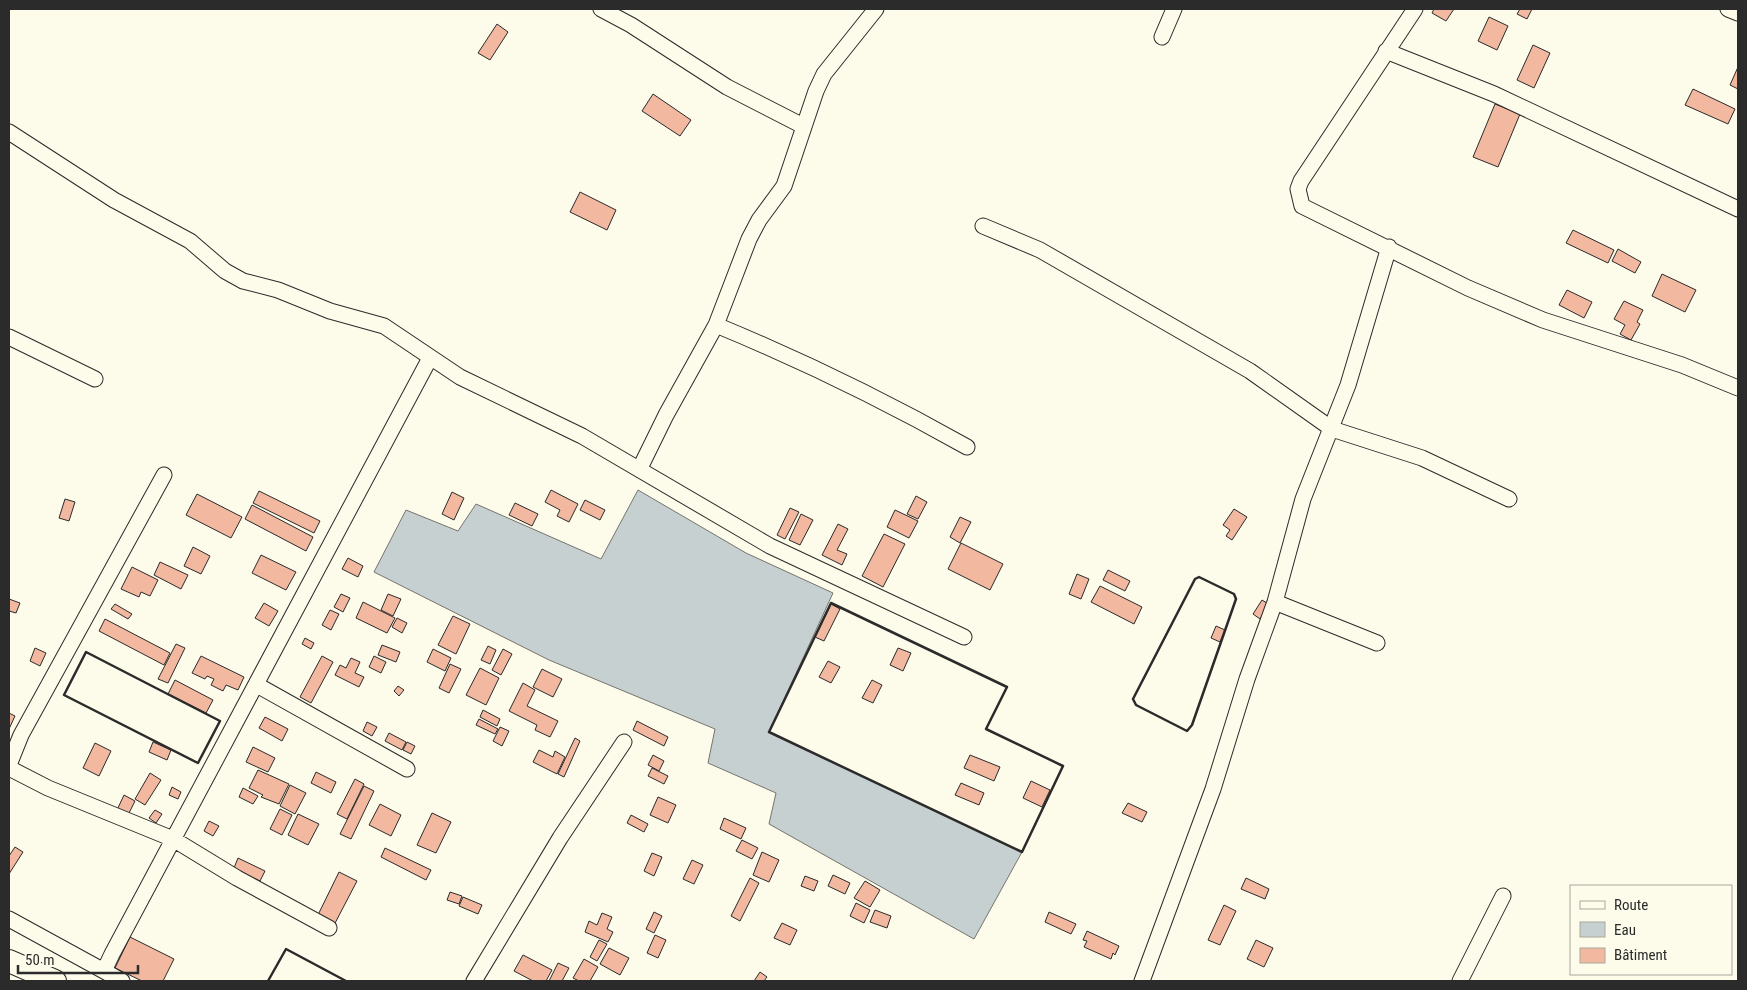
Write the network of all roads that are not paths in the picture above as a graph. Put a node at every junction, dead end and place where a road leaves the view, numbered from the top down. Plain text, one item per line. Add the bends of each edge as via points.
1 (601, 9) edge
2 (876, 9) edge
3 (1174, 9) edge
4 (1415, 9) edge
5 (1728, 9) edge
6 (620, 13) edge
7 (1738, 13) edge
8 (1162, 37) dead end
9 (1386, 51) junction
10 (803, 126) junction
11 (9, 132) edge
12 (1738, 209) edge
13 (983, 226) dead end
14 (1389, 247) junction
15 (716, 325) junction
16 (9, 337) edge
17 (430, 358) junction
18 (95, 380) dead end
19 (1738, 388) edge
20 (1332, 429) junction
21 (967, 448) dead end
22 (640, 468) junction
23 (164, 475) dead end
24 (1509, 499) dead end
25 (1275, 602) junction
26 (964, 637) dead end
27 (1377, 642) dead end
28 (257, 685) junction
29 (624, 742) dead end
30 (9, 766) edge
31 (407, 769) dead end
32 (173, 839) junction
33 (1503, 896) dead end
34 (9, 920) edge
35 (329, 928) dead end
36 (9, 961) edge
37 (104, 972) junction
38 (55, 981) edge
39 (122, 981) edge
40 (474, 981) edge
41 (1142, 981) edge
42 (1460, 981) edge

1 - 6 street
2 - 10 street via 824,74
3 - 8 street
4 - 9 street
5 - 7 street
6 - 10 street via 727,87
9 - 12 street via 1494,94
9 - 14 street via 1298,189 1302,206
10 - 15 street via 784,186 749,239
11 - 17 street via 114,200 190,241 243,281 384,326
13 - 20 street via 1040,250 1250,371
14 - 19 street via 1468,288 1543,320 1682,365
14 - 20 street
15 - 21 street via 859,391
15 - 22 street
16 - 18 street
17 - 22 street via 460,377 528,408
17 - 28 street
20 - 24 street via 1422,458
20 - 25 street via 1303,499
22 - 26 street via 770,546
23 - 30 street via 21,735
25 - 27 street
25 - 41 street via 1213,789
28 - 31 street
28 - 32 street
29 - 40 street via 560,838
30 - 32 street via 48,788
32 - 35 street
32 - 37 street
33 - 42 street
34 - 37 street
36 - 38 main road
37 - 39 street

